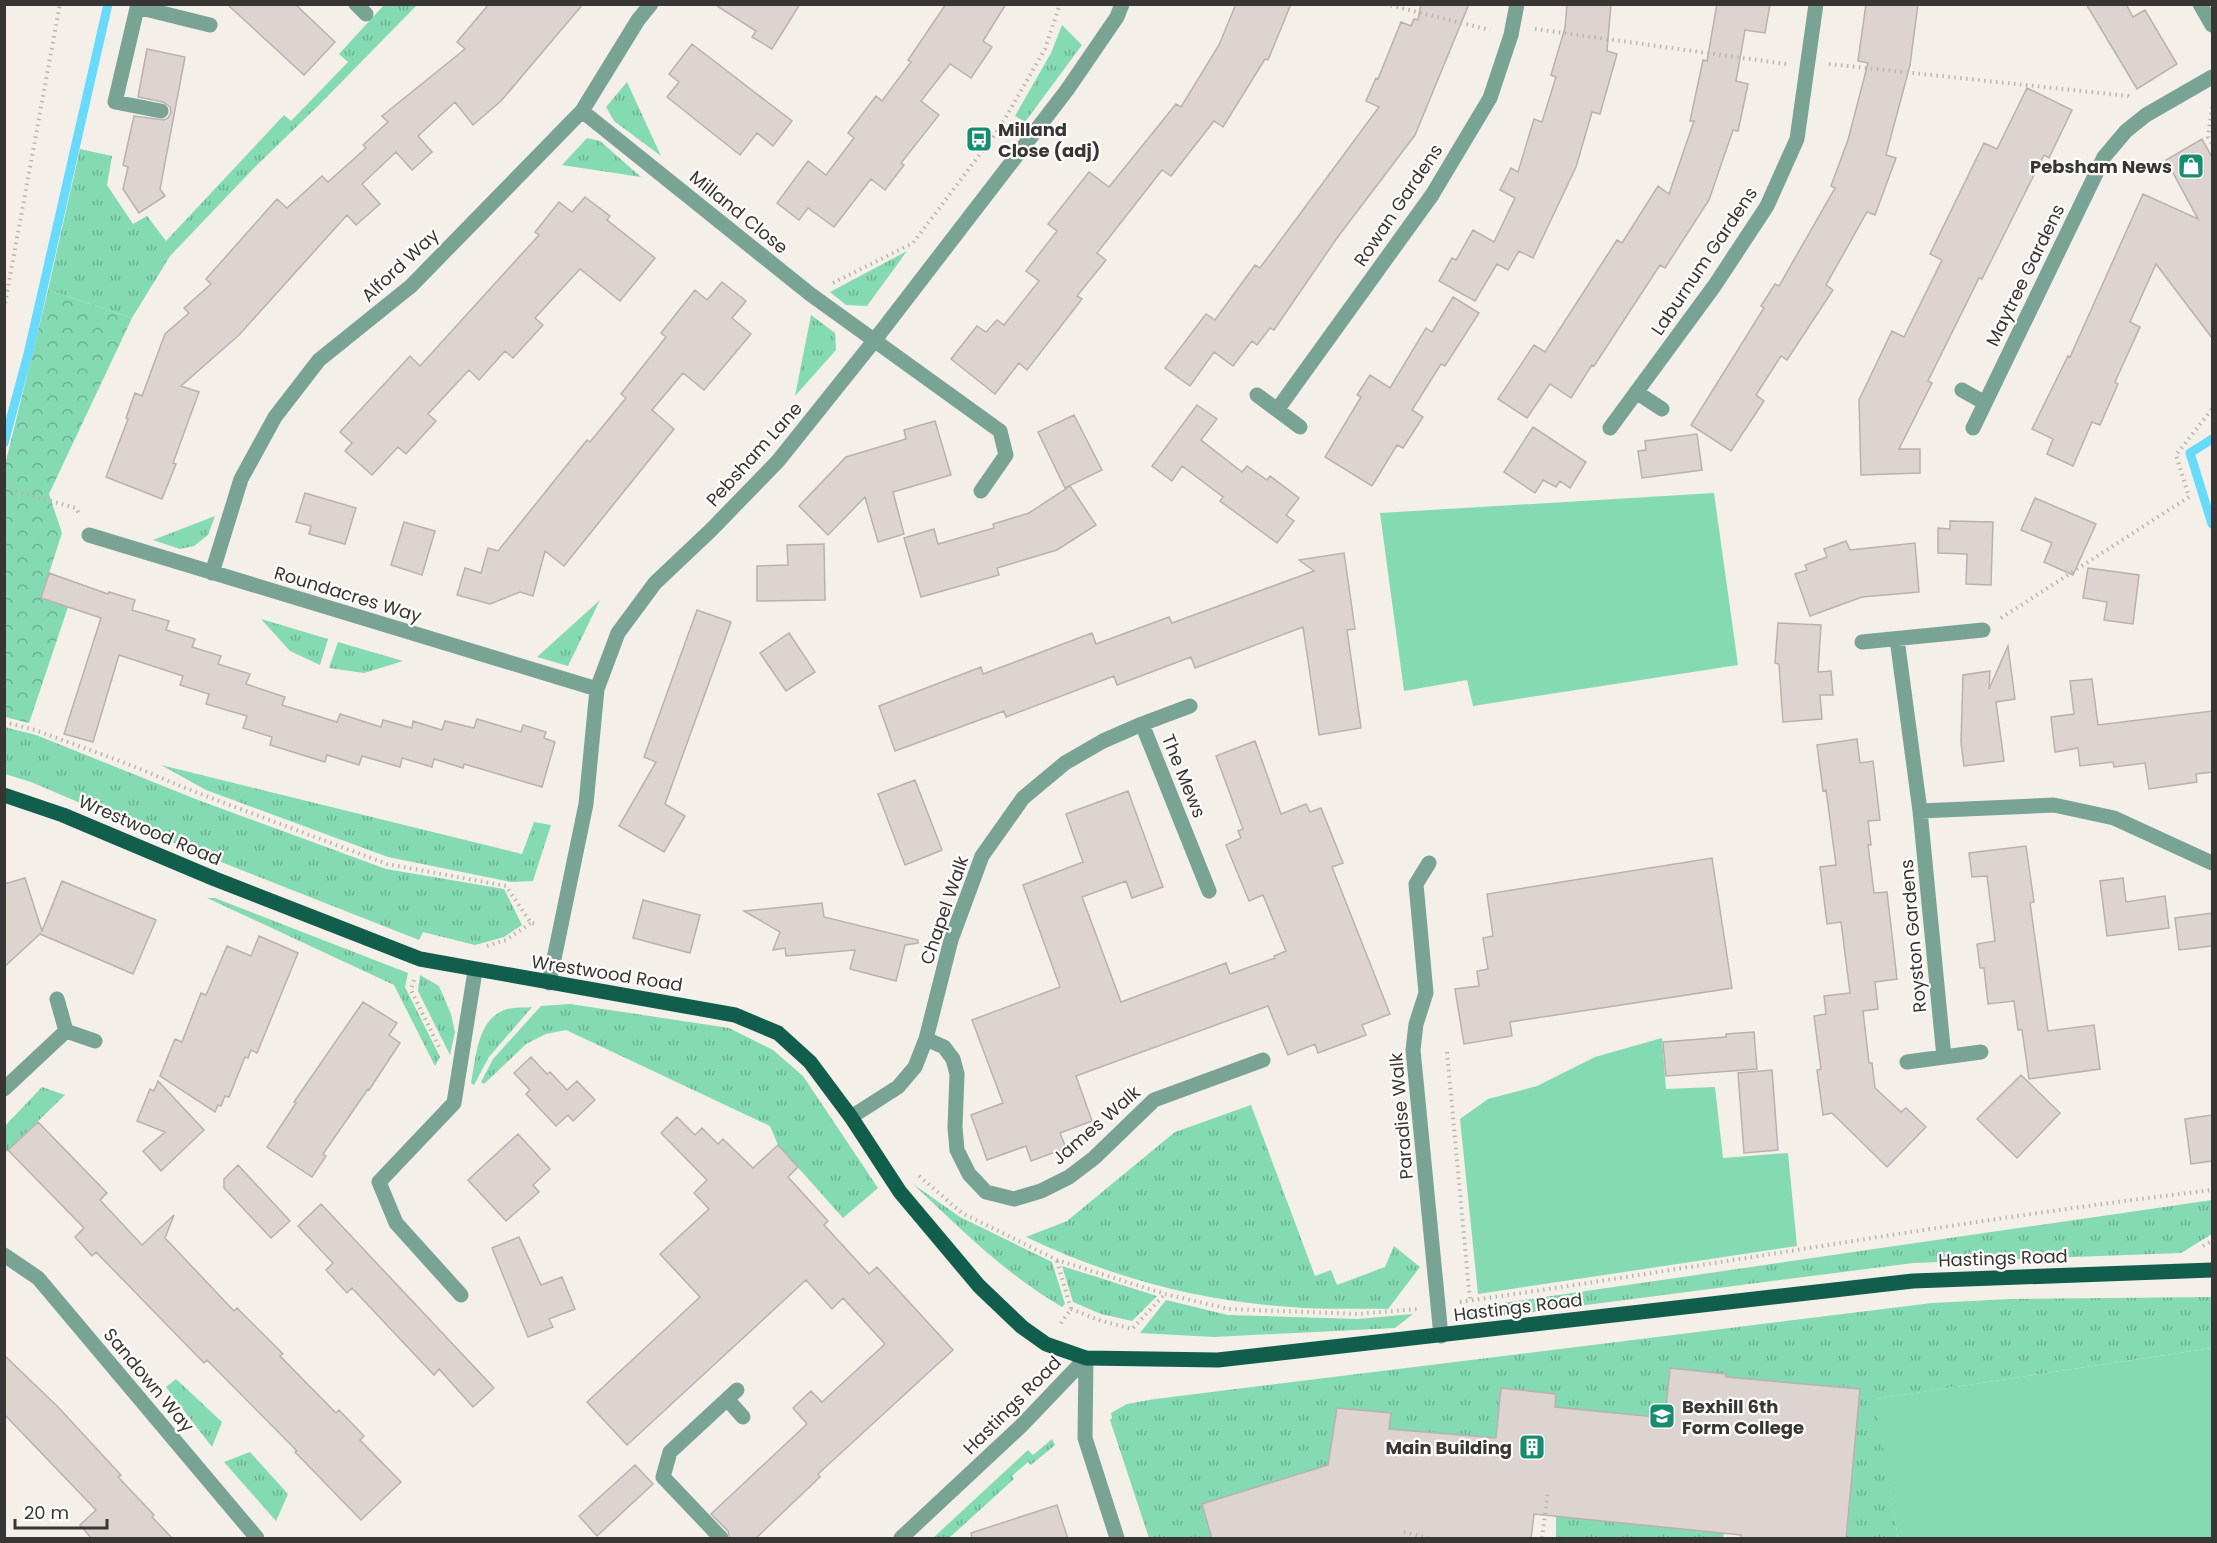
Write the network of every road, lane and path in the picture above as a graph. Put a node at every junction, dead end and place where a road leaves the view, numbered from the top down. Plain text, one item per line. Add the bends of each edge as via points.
1 (60, 4) edge
2 (651, 4) edge
3 (1060, 4) edge
4 (1122, 4) edge
5 (1386, 4) edge
6 (1517, 4) edge
7 (1816, 4) edge
8 (2200, 4) edge
9 (138, 6) edge
10 (210, 24) dead end
11 (2212, 24) edge
12 (1511, 35) junction
13 (1808, 68) junction
14 (2212, 76) edge
15 (2212, 107) edge
16 (161, 111) dead end
17 (582, 111) junction
18 (2146, 115) junction
19 (2212, 144) edge
20 (810, 294) junction
21 (4, 309) edge
22 (874, 341) junction
23 (1962, 390) dead end
24 (1636, 392) junction
25 (1257, 395) dead end
26 (1985, 403) junction
27 (2212, 408) edge
28 (1662, 409) dead end
29 (1277, 410) junction
30 (1300, 427) dead end
31 (1610, 428) dead end
32 (1973, 428) dead end
33 (5, 488) edge
34 (981, 491) dead end
35 (89, 535) joint
36 (212, 573) junction
37 (1983, 630) joint
38 (1897, 639) junction
39 (1862, 642) dead end
40 (597, 689) junction
41 (1190, 706) dead end
42 (4, 722) edge
43 (1142, 724) junction
44 (4, 795) edge
45 (1920, 811) junction
46 (1429, 863) dead end
47 (2212, 863) edge
48 (1209, 891) dead end
49 (559, 929) junction
50 (475, 971) junction
51 (549, 983) junction
52 (57, 999) dead end
53 (66, 1031) junction
54 (926, 1039) junction
55 (95, 1041) dead end
56 (1447, 1052) dead end
57 (1981, 1052) dead end
58 (1944, 1057) junction
59 (1263, 1060) dead end
60 (1907, 1062) dead end
61 (4, 1089) edge
62 (851, 1117) junction
63 (918, 1175) dead end
64 (2212, 1190) edge
65 (4, 1255) edge
66 (1057, 1260) junction
67 (2212, 1270) edge
68 (1165, 1294) junction
69 (460, 1295) dead end
70 (1470, 1301) junction
71 (1437, 1306) junction
72 (1071, 1309) junction
73 (1441, 1336) junction
74 (1046, 1344) junction
75 (1086, 1358) junction
76 (743, 1417) dead end
77 (1548, 1492) dead end
78 (1404, 1532) dead end
79 (257, 1539) edge
80 (721, 1539) edge
81 (901, 1539) edge
82 (1117, 1539) edge
83 (1428, 1539) edge
84 (1542, 1539) edge

1 - 21 path
2 - 17 street, Alford Way
3 - 20 path via 1045,49 999,129 913,243
4 - 22 street, Pebsham Lane via 1067,90
5 - 12 path
6 - 12 street, Rowan Gardens
7 - 13 street, Laburnum Gardens
8 - 11 street
9 - 10 street
9 - 16 street via 115,102
12 - 13 path via 1536,29
12 - 29 street, Rowan Gardens via 1490,98 1432,195
13 - 18 path via 1833,63 2128,96
13 - 24 street, Laburnum Gardens via 1797,139 1767,206
14 - 18 street, Maytree Gardens
15 - 19 path via 2208,137
17 - 20 street, Milland Close
17 - 36 street, Alford Way via 411,286 320,360 275,417 241,479
18 - 26 street, Maytree Gardens via 2104,157
20 - 22 street, Milland Close
22 - 34 street, Milland Close via 1000,431 1006,455
22 - 40 street, Pebsham Lane via 778,461 655,583 618,633
23 - 26 street
24 - 28 street
24 - 31 street, Laburnum Gardens
25 - 29 street
26 - 32 street, Maytree Gardens
27 - 37 path via 2176,455 2189,497
29 - 30 street
33 - 35 path via 76,508
35 - 36 street, Roundacres Way
36 - 40 street, Roundacres Way
37 - 38 street
38 - 39 street
38 - 45 street, Royston Gardens
40 - 49 street, Pebsham Lane via 586,804
41 - 43 street, The Mews
42 - 49 path via 120,761 387,864 506,886 531,923
43 - 48 street, The Mews
43 - 54 street, Chapel Walk via 1065,763 1031,791 982,856 951,940
44 - 50 main road, Wrestwood Road via 63,815 420,960
45 - 47 street via 2054,805 2114,818
45 - 58 street, Royston Gardens
46 - 71 street, Paradise Walk via 1416,884 1426,993 1413,1050
49 - 51 street, Pebsham Lane
50 - 51 main road, Wrestwood Road
50 - 69 street via 454,1103 380,1182 396,1223
51 - 62 main road, Wrestwood Road via 735,1015 778,1033 810,1062
52 - 53 street
53 - 55 street
53 - 61 street
54 - 59 street, James Walk via 944,1047 953,1059 957,1074 957,1150 969,1174 986,1192 1014,1199 1069,1177 1154,1100
54 - 62 street, Chapel Walk via 915,1067 898,1087
56 - 70 path
57 - 58 street
58 - 60 street
62 - 74 main road, Wrestwood Road via 900,1192 979,1286
63 - 66 path via 962,1213
64 - 70 path via 1767,1253
65 - 79 street, Sandown Way via 38,1278
66 - 68 path
66 - 72 path
67 - 73 main road, Hastings Road via 1913,1281
68 - 71 path via 1229,1309 1358,1314
68 - 72 path via 1132,1329
70 - 71 path
71 - 73 street, Paradise Walk
72 - 74 path
73 - 75 main road, Hastings Road via 1218,1360
74 - 75 main road, Wrestwood Road
75 - 81 street, Hastings Road via 1021,1426
75 - 82 street via 1085,1438
76 - 80 street via 732,1394 670,1452 663,1478
77 - 84 path
78 - 83 path

